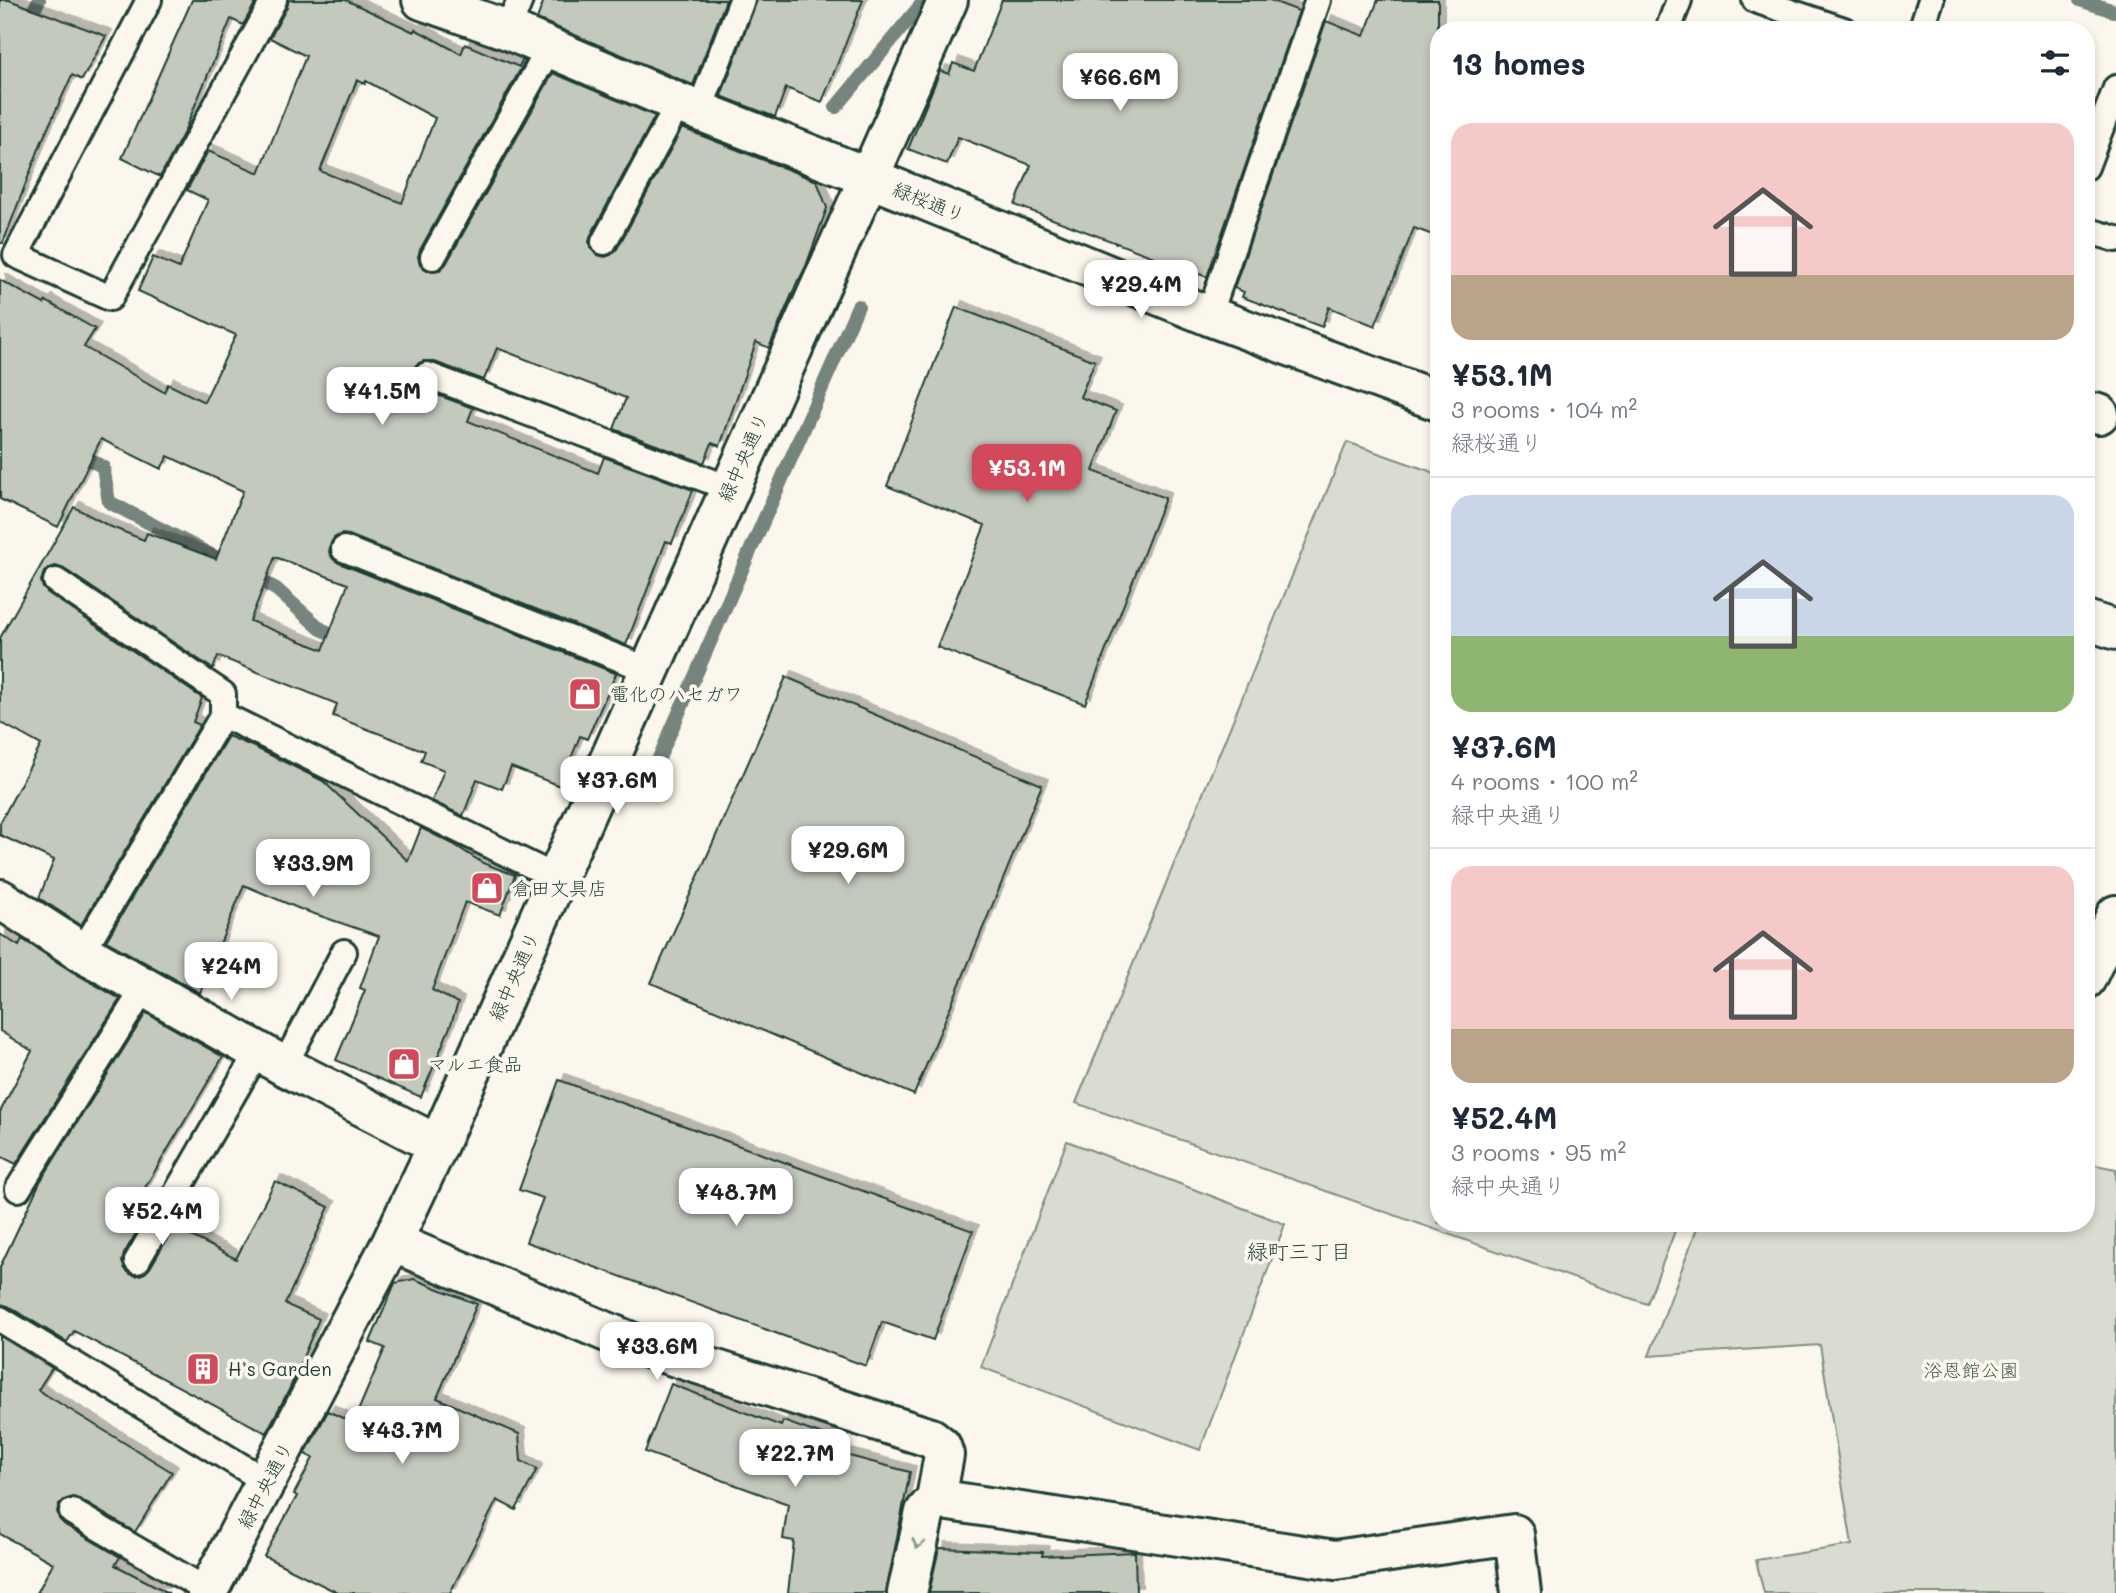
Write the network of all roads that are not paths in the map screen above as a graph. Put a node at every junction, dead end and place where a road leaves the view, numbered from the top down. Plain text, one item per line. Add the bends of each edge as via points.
1 (149, 0) edge
2 (274, 0) edge
3 (422, 0) edge
4 (742, 0) edge
5 (948, 0) edge
6 (1318, 0) edge
7 (1679, 0) edge
8 (1755, 0) edge
9 (1931, 0) edge
10 (514, 15) edge
11 (1671, 21) edge
12 (1817, 21) edge
13 (1924, 21) edge
14 (550, 47) junction
15 (2116, 88) edge
16 (689, 107) junction
17 (2095, 143) edge
18 (868, 177) junction
19 (2095, 233) edge
20 (2116, 239) edge
21 (604, 242) dead end
22 (433, 257) dead end
23 (1209, 316) junction
24 (427, 375) dead end
25 (1430, 398) edge
26 (729, 488) junction
27 (344, 549) dead end
28 (56, 581) dead end
29 (2095, 623) edge
30 (2116, 630) edge
31 (649, 670) junction
32 (223, 715) junction
33 (557, 877) junction
34 (0, 899) edge
35 (2116, 915) edge
36 (82, 952) junction
37 (344, 952) dead end
38 (2095, 960) edge
39 (145, 987) junction
40 (271, 1059) junction
41 (438, 1145) junction
42 (18, 1189) dead end
43 (392, 1242) junction
44 (137, 1261) dead end
45 (0, 1319) edge
46 (267, 1482) junction
47 (936, 1499) junction
48 (72, 1512) dead end
49 (208, 1592) edge
50 (907, 1593) edge
51 (1521, 1593) edge

1 - 2 lane via 16,255 110,298
3 - 10 street, 緑桜通り
4 - 16 lane
5 - 18 street, 緑中央通り
6 - 23 lane
7 - 11 lane
8 - 12 lane
9 - 13 lane
10 - 14 street, 緑桜通り
14 - 16 street, 緑桜通り
14 - 22 lane
15 - 17 lane
16 - 18 street, 緑桜通り
16 - 21 lane
18 - 23 street, 緑桜通り
18 - 26 street, 緑中央通り
19 - 20 lane
23 - 25 street, 緑桜通り
24 - 26 lane
26 - 31 street, 緑中央通り
27 - 31 lane
28 - 32 lane via 223,694
29 - 30 street
31 - 33 street, 緑中央通り
32 - 33 lane
32 - 36 lane
33 - 41 street, 緑中央通り
34 - 36 street
35 - 38 street
36 - 39 street
37 - 40 lane
39 - 40 street
39 - 42 lane
40 - 41 street
40 - 44 lane
41 - 43 street, 緑中央通り
43 - 46 street, 緑中央通り
43 - 47 street via 638,1345 932,1438 944,1455
45 - 46 lane
46 - 49 street, 緑中央通り
47 -> 50 street via 925,1512
47 - 51 street via 1335,1560 1514,1534
48 - 49 lane

